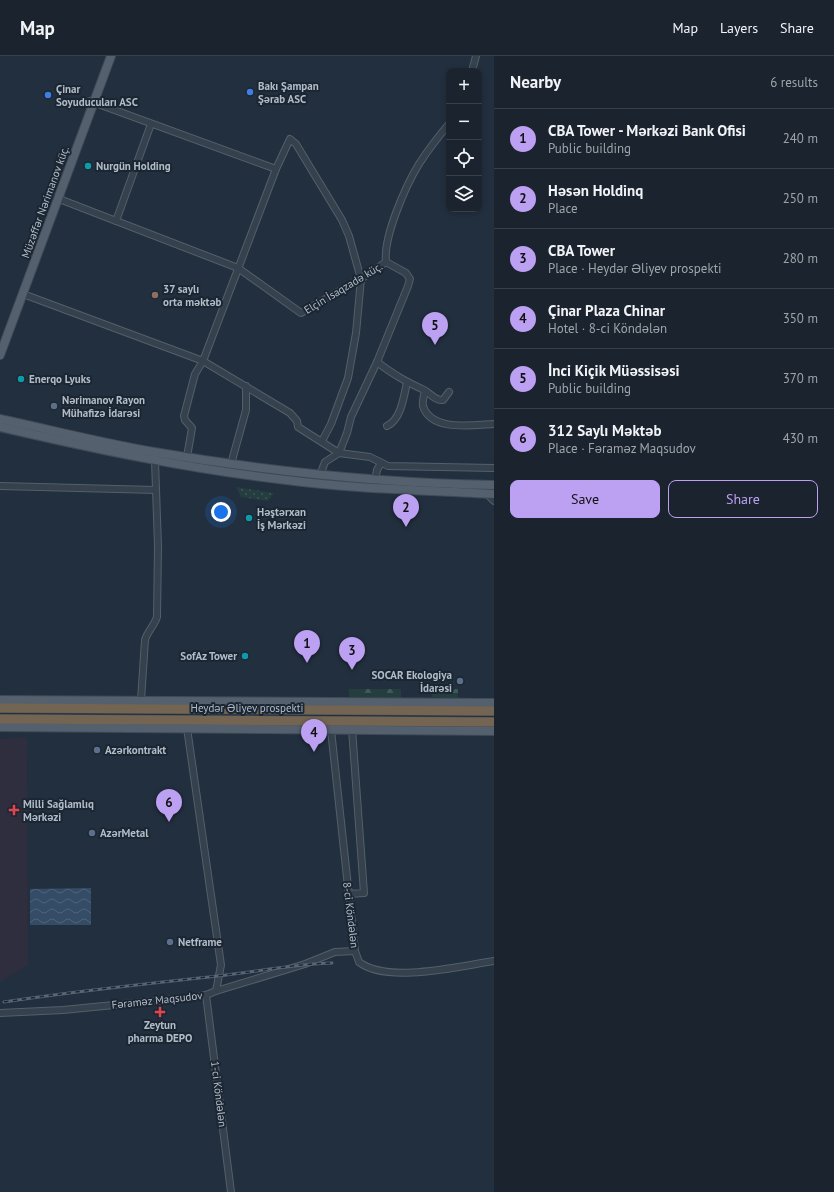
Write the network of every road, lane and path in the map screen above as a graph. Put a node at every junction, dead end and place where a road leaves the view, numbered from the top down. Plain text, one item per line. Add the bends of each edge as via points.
1 (107, 56) edge
2 (111, 56) edge
3 (476, 56) edge
4 (473, 68) edge
5 (92, 102) junction
6 (151, 124) junction
7 (446, 128) edge
8 (276, 169) junction
9 (56, 198) junction
10 (116, 221) junction
11 (386, 262) junction
12 (238, 268) junction
13 (361, 279) junction
14 (23, 294) junction
15 (0, 341) edge
16 (0, 356) edge
17 (203, 360) junction
18 (377, 362) junction
19 (407, 382) junction
20 (246, 386) junction
21 (425, 391) junction
22 (449, 392) dead end
23 (0, 419) edge
24 (494, 424) edge
25 (387, 426) dead end
26 (0, 427) edge
27 (322, 441) junction
28 (100, 446) junction
29 (339, 453) junction
30 (187, 457) junction
31 (155, 461) junction
32 (231, 464) junction
33 (381, 464) junction
34 (494, 468) edge
35 (320, 475) junction
36 (375, 480) junction
37 (0, 486) edge
38 (494, 486) edge
39 (449, 488) junction
40 (156, 490) junction
41 (490, 493) edge
42 (494, 501) edge
43 (0, 700) edge
44 (142, 700) junction
45 (494, 703) edge
46 (0, 708) edge
47 (494, 711) edge
48 (0, 719) edge
49 (494, 722) edge
50 (0, 726) edge
51 (187, 728) junction
52 (352, 729) junction
53 (331, 730) junction
54 (494, 731) edge
55 (348, 894) junction
56 (355, 951) junction
57 (494, 961) edge
58 (216, 991) junction
59 (206, 995) junction
60 (0, 1013) edge
61 (231, 1192) edge

1 - 5 main road
2 - 5 main road
3 - 4 street
5 - 6 street
5 - 9 main road
6 - 8 street
6 - 10 street
7 - 11 street, Elçin İsaqzadə küç. via 418,165 389,230
8 - 12 street
8 - 13 street via 290,139 294,141 342,220
9 - 10 street, Elçin İsaqzadə küç.
9 - 14 main road, Müzəffər Nərimanov küç.
9 - 15 main road
10 - 12 street, Elçin İsaqzadə küç.
11 - 13 street, Elçin İsaqzadə küç.
11 - 18 street via 406,273 410,279
12 - 13 street, Elçin İsaqzadə küç. via 301,313
12 - 17 street
13 - 27 street via 356,333 348,378
14 - 16 main road, Müzəffər Nərimanov küç.
14 - 17 street
17 - 20 street
17 - 30 street via 195,374 184,416 192,428
18 - 19 street
18 - 29 street via 360,397
19 - 21 street
19 - 25 street via 397,417
20 - 27 street via 278,408 290,413 297,421 298,427
20 - 32 street via 246,410
21 - 22 street via 440,401
21 - 24 street via 423,406 429,416 438,423 463,426
23 - 28 main road
26 - 28 main road
27 - 29 street
28 - 30 main road
28 - 31 main road
29 - 33 street via 370,457
29 - 35 street via 325,462
30 - 32 main road
31 - 39 main road via 287,481
31 - 40 street
32 - 35 main road
33 - 34 street
33 - 36 street
35 - 36 main road
36 - 39 main road
37 - 40 street
38 - 39 main road
39 - 41 main road
40 - 44 street via 157,617 145,640
41 - 42 street
43 - 44 main road
44 - 45 main road
46 - 47 highway, Heydər Əliyev prospekti
48 - 49 highway, Heydər Əliyev prospekti
50 - 51 main road
51 - 53 main road
51 - 58 street, Fəraməz Maqsudov via 221,965
52 - 53 main road
52 - 54 main road
52 - 55 street via 364,893
53 - 55 street, 8-ci Köndələn
55 - 56 street, 8-ci Köndələn
56 - 57 street, 8-ci Köndələn via 363,965 383,972 415,972
56 - 58 street via 335,952 305,964
58 - 59 street, Fəraməz Maqsudov
59 - 60 street, Fəraməz Maqsudov via 63,1010
59 - 61 street, 1-ci Köndələn

